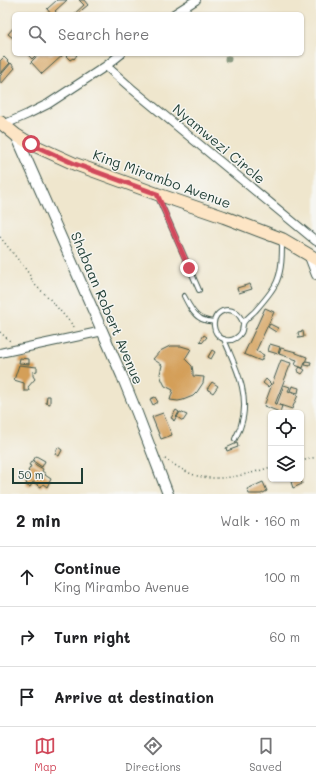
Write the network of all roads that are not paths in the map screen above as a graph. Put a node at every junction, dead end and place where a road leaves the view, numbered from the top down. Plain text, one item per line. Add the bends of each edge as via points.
1 (196, 0) edge
2 (177, 12) edge
3 (118, 56) edge
4 (106, 66) junction
5 (1, 124) edge
6 (16, 135) junction
7 (157, 194) junction
8 (282, 239) junction
9 (316, 241) edge
10 (312, 257) edge
11 (316, 275) edge
12 (199, 290) dead end
13 (184, 296) dead end
14 (214, 322) junction
15 (243, 323) junction
16 (102, 331) junction
17 (224, 339) junction
18 (0, 353) edge
19 (235, 439) dead end
20 (168, 494) edge

1 - 2 street
3 - 4 street
4 - 5 street via 48,104
4 - 9 street, Nyamwezi Circle
5 - 6 main road, King Mirambo Avenue
6 - 7 main road, King Mirambo Avenue via 75,164
6 - 16 street, Shabaan Robert Avenue
7 - 8 main road, King Mirambo Avenue
7 - 12 lane
8 - 10 main road, King Mirambo Avenue
8 - 15 lane via 277,282
10 - 11 street
13 - 14 lane via 200,319
14 - 15 lane via 220,312 232,310 242,317
14 - 17 lane via 216,333
15 - 17 lane via 243,329 236,338
16 - 18 street
16 - 20 street, Shabaan Robert Avenue
17 - 19 lane via 243,387 244,412

